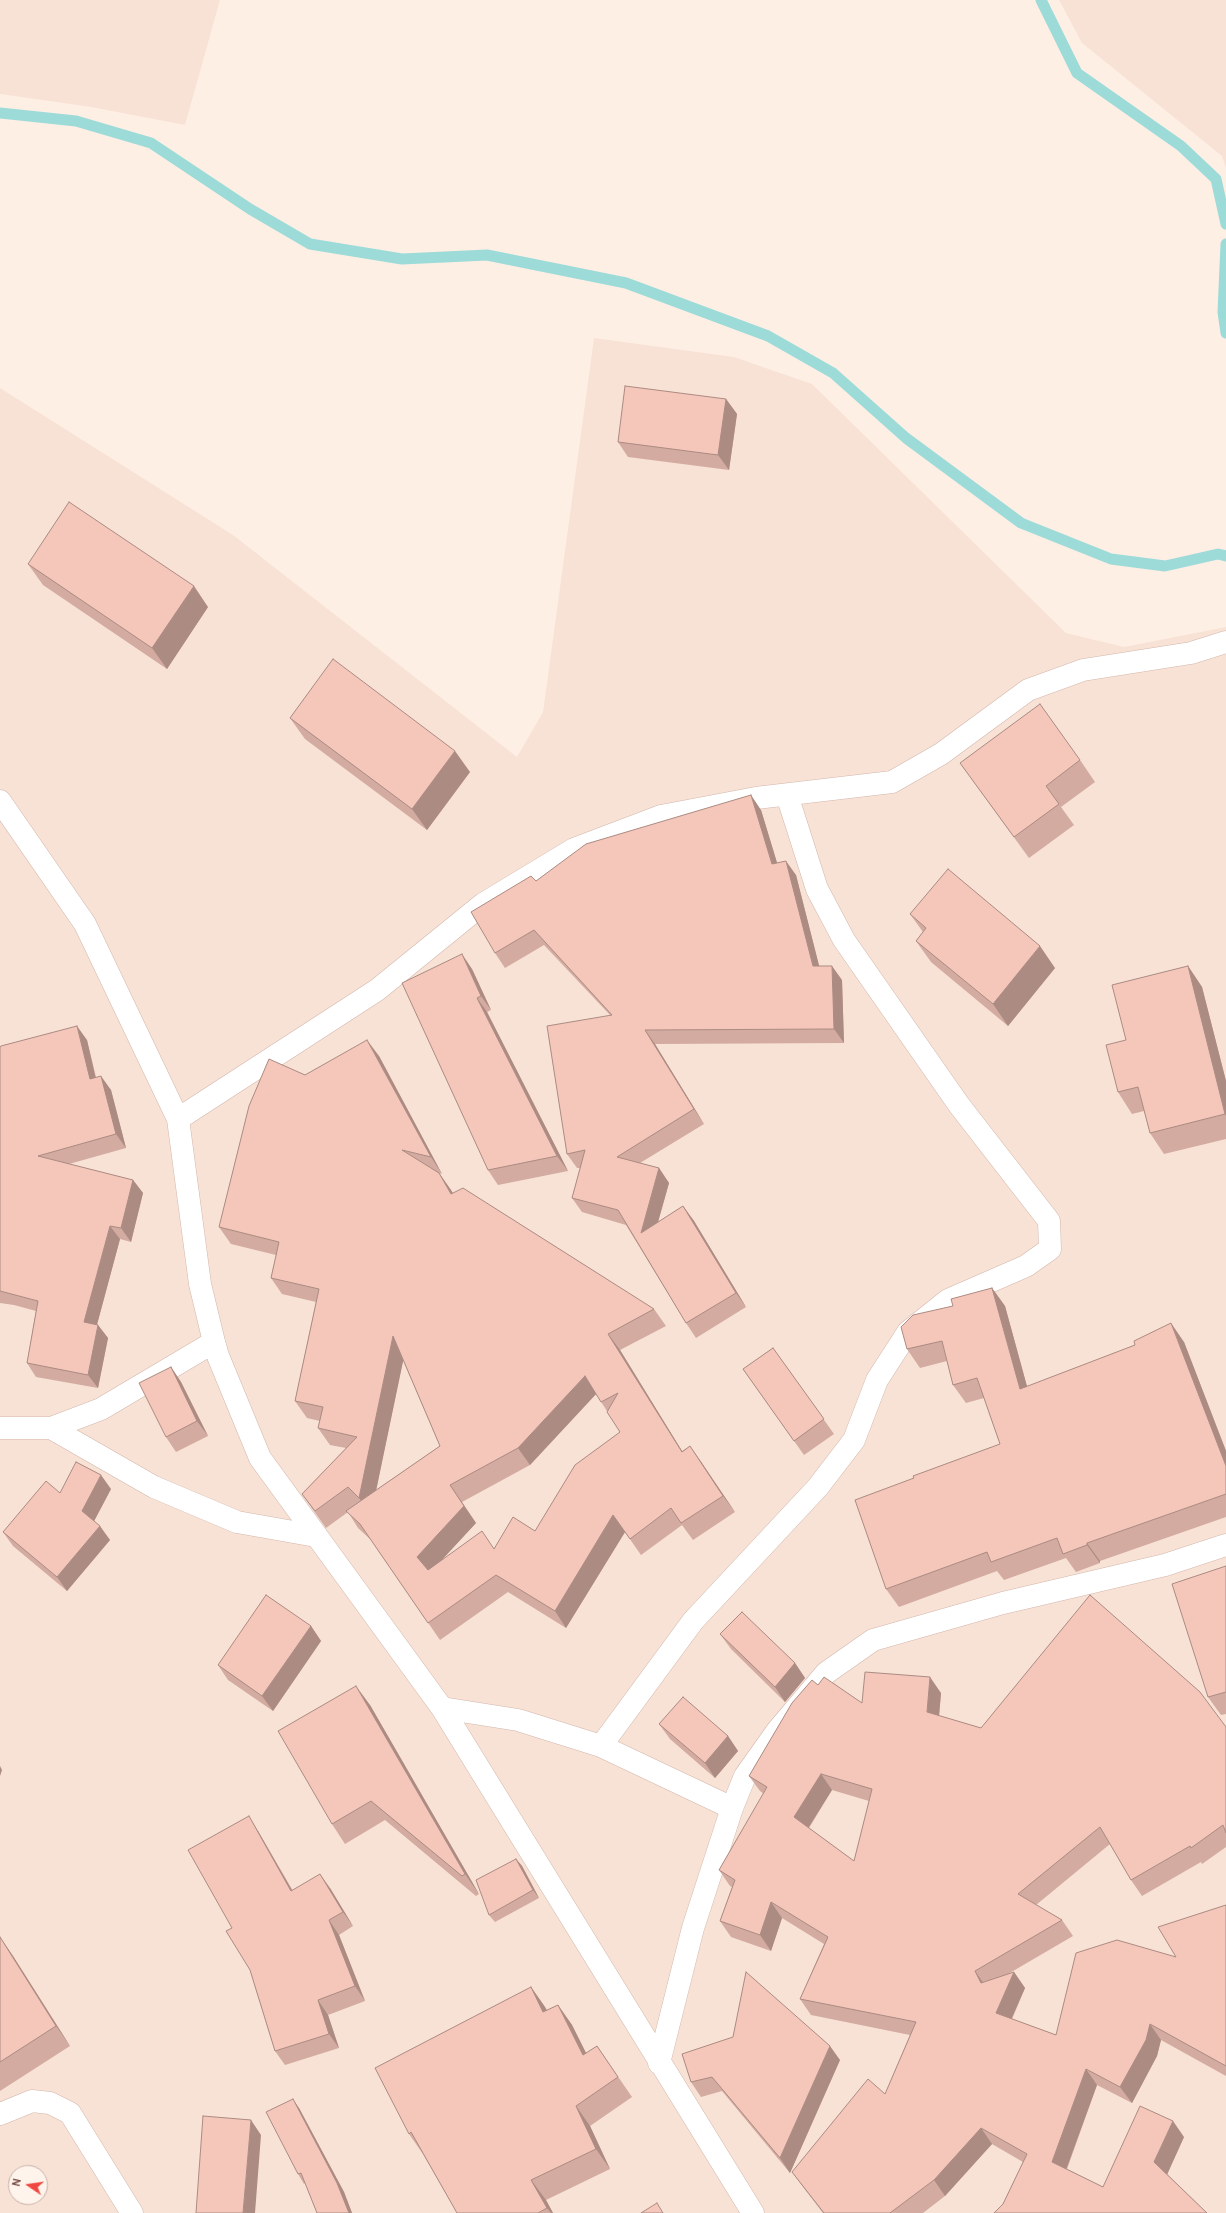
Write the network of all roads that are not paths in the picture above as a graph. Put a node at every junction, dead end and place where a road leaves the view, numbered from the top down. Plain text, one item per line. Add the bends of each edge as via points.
1 (1226, 642) edge
2 (787, 795) junction
3 (0, 801) edge
4 (178, 1119) junction
5 (214, 1342) junction
6 (0, 1428) edge
7 (51, 1428) junction
8 (316, 1536) junction
9 (1226, 1545) edge
10 (442, 1708) junction
11 (601, 1746) junction
12 (732, 1808) junction
13 (658, 2063) junction
14 (0, 2114) edge
15 (132, 2213) edge
16 (752, 2213) edge

1 - 2 street via 1191,653 1083,670 1028,690 941,754 892,782
2 - 4 street via 756,798 661,816 574,849 483,904 377,990
2 - 11 street via 818,888 844,940 959,1105 1049,1221 1050,1248 1026,1266 948,1300 908,1332 877,1380 850,1446 818,1487 693,1621
3 - 4 street via 85,924
4 - 5 street via 200,1284
5 - 7 street via 101,1409
5 - 8 street via 260,1458
6 - 7 street
7 - 8 street via 154,1487 237,1522
8 - 10 street
9 - 12 street via 1165,1565 1003,1603 873,1640 826,1673 782,1725 745,1776
10 - 11 street via 518,1720
10 - 13 street
11 - 12 street
12 - 13 street via 693,1928
13 - 16 street
14 - 15 street via 32,2101 50,2103 70,2113

